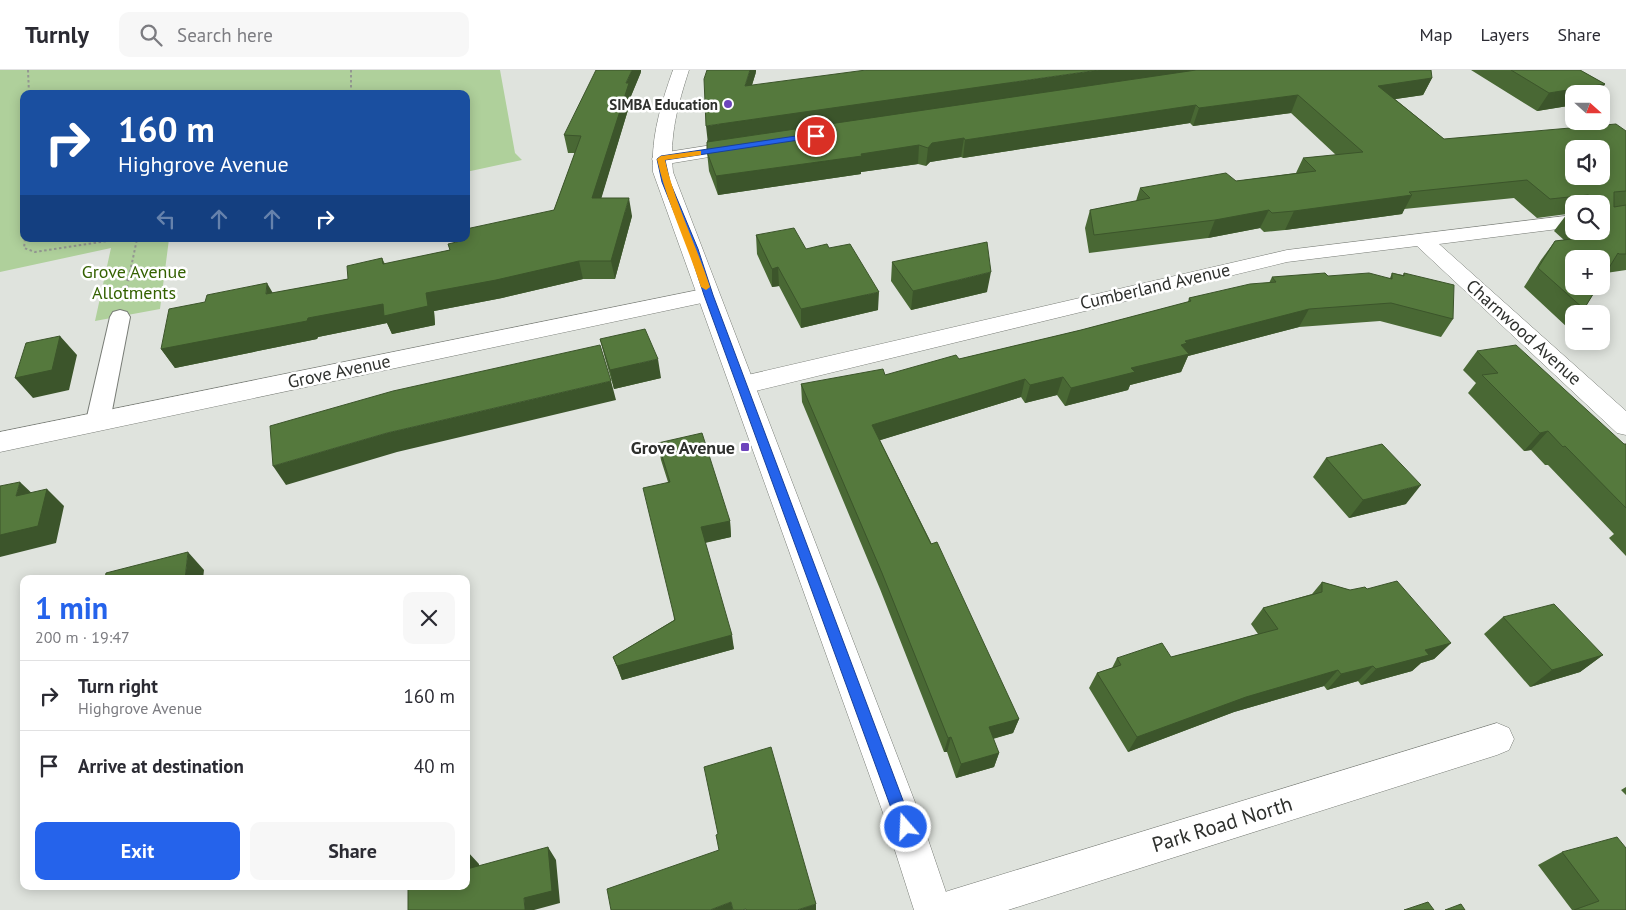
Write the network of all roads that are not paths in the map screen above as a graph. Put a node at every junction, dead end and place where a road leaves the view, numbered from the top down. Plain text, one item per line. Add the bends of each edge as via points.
1 (681, 70) edge
2 (760, 144) edge
3 (661, 159) junction
4 (1565, 222) edge
5 (1421, 239) junction
6 (708, 295) junction
7 (120, 317) road end
8 (743, 385) junction
9 (98, 421) junction
10 (1626, 426) edge
11 (0, 442) edge
12 (1497, 739) dead end
13 (933, 910) edge
14 (948, 910) edge

1 - 3 street via 665,127
2 - 3 street
3 - 6 street via 666,182
4 - 5 street, Cumberland Avenue
5 - 8 street, Cumberland Avenue via 1251,263
5 - 10 street, Charnwood Avenue
6 - 8 street
6 - 9 street, Grove Avenue
7 - 9 lane
8 - 13 street via 900,810
9 - 11 street, Grove Avenue
12 - 14 street, Park Road North

